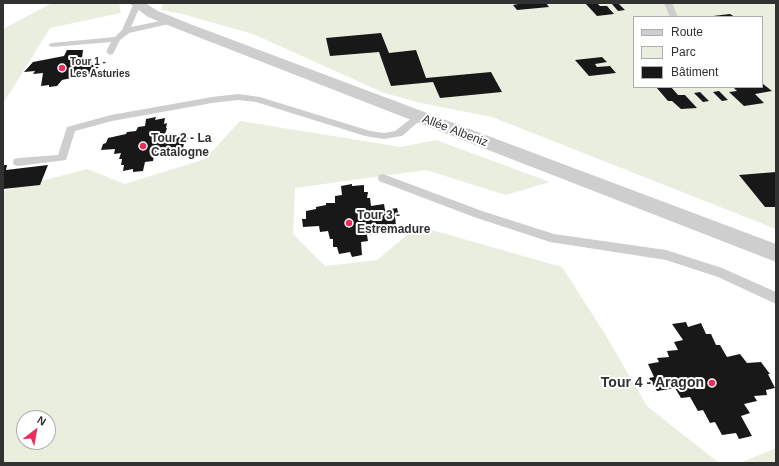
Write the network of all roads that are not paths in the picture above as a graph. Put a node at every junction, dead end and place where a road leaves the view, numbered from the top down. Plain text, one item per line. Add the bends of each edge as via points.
1 (136, 3) edge
2 (668, 3) edge
3 (674, 16) edge
4 (170, 21) junction
5 (126, 31) junction
6 (117, 39) junction
7 (52, 45) dead end
8 (110, 52) dead end
9 (419, 117) junction
10 (18, 162) dead end
11 (383, 178) dead end
12 (776, 253) edge
13 (776, 298) edge

1 - 4 street, Allée Albeniz
1 - 5 lane
2 - 3 lane
4 - 5 lane
4 - 9 street, Allée Albeniz
5 - 6 lane
6 - 7 lane
6 - 8 lane
9 - 10 lane via 398,134 384,136 369,134 257,99 231,97 149,110 71,129 62,158
9 - 12 street, Allée Albeniz
11 - 13 lane via 554,239 666,255 722,273

